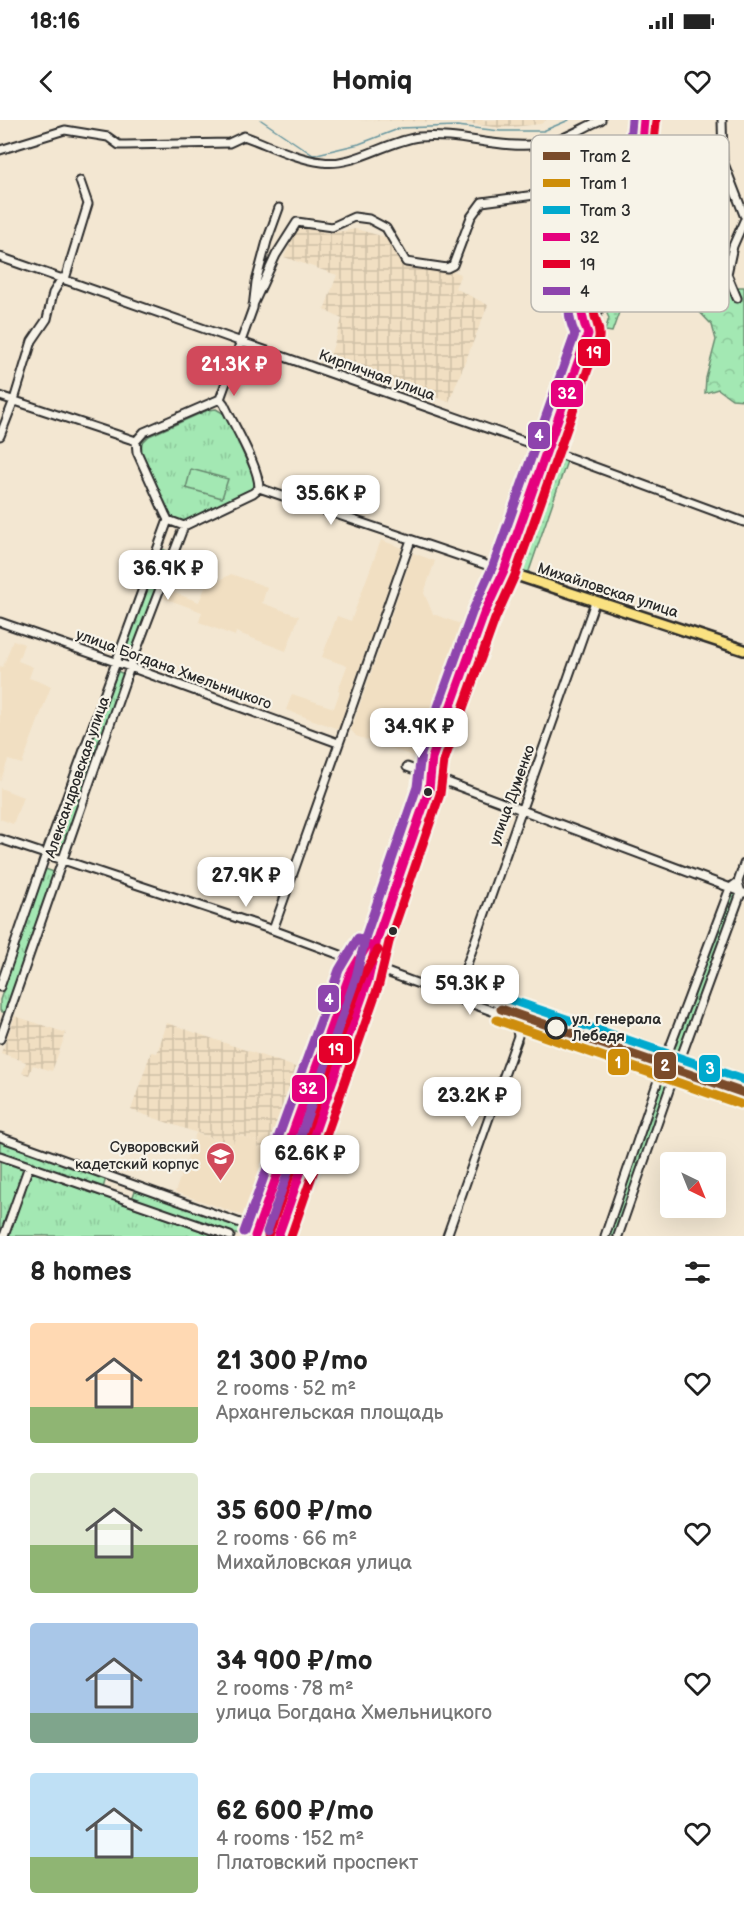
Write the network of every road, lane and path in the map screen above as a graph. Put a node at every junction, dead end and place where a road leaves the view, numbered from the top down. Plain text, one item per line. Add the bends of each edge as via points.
1 (601, 120) edge
2 (644, 120) edge
3 (567, 135) edge
4 (643, 135) edge
5 (531, 145) edge
6 (0, 150) edge
7 (729, 176) edge
8 (80, 181) dead end
9 (531, 196) edge
10 (279, 208) dead end
11 (744, 215) edge
12 (744, 221) edge
13 (0, 257) edge
14 (729, 268) edge
15 (729, 277) edge
16 (63, 278) junction
17 (737, 298) dead end
18 (253, 305) junction
19 (581, 312) edge
20 (597, 312) edge
21 (588, 334) junction
22 (240, 340) junction
23 (0, 396) edge
24 (220, 399) junction
25 (14, 400) junction
26 (0, 436) edge
27 (136, 441) junction
28 (546, 449) junction
29 (259, 488) junction
30 (168, 520) junction
31 (744, 522) edge
32 (184, 526) junction
33 (411, 540) junction
34 (504, 571) junction
35 (595, 602) junction
36 (0, 622) edge
37 (744, 650) edge
38 (115, 661) junction
39 (130, 667) junction
40 (338, 743) junction
41 (407, 767) dead end
42 (431, 776) junction
43 (520, 811) junction
44 (0, 839) edge
45 (46, 854) junction
46 (62, 860) junction
47 (744, 864) edge
48 (738, 882) junction
49 (730, 888) junction
50 (742, 893) edge
51 (273, 930) junction
52 (358, 962) junction
53 (370, 966) junction
54 (0, 986) edge
55 (456, 995) junction
56 (525, 1015) junction
57 (508, 1017) junction
58 (564, 1029) junction
59 (0, 1039) edge
60 (664, 1063) junction
61 (678, 1068) junction
62 (662, 1071) junction
63 (675, 1076) junction
64 (744, 1091) edge
65 (297, 1120) junction
66 (316, 1127) junction
67 (0, 1137) edge
68 (0, 1156) edge
69 (28, 1166) junction
70 (621, 1188) junction
71 (633, 1192) junction
72 (256, 1232) edge
73 (4, 1236) edge
74 (230, 1236) edge
75 (278, 1236) edge
76 (447, 1236) edge
77 (605, 1236) edge
78 (618, 1236) edge

1 - 3 street
2 - 4 main road
5 - 6 street via 420,137 395,142 354,159 324,163 244,136 229,143 119,145 108,137 65,130
7 - 11 street
8 - 16 street via 88,204
9 - 18 street via 482,202 471,217 453,265 447,268 406,262 386,228 369,219 354,217 332,227 297,222 276,255
10 - 18 street via 256,282
12 - 14 street
13 - 16 street, Кирпичная улица
15 - 17 street
16 - 22 street, Кирпичная улица
16 - 25 street via 53,293 47,319 32,341
18 - 22 street
19 - 21 main road
20 - 21 main road
21 - 28 main road
22 - 24 street
22 - 28 street, Кирпичная улица
23 - 25 street
24 - 27 street via 144,432
24 - 29 street via 259,479
25 - 26 street
25 - 27 street
27 - 30 street via 137,452
28 - 31 street, Кирпичная улица
28 - 34 main road
29 - 32 street
29 - 33 street, Михайловская улица
30 - 32 street
30 - 38 street, Александровская улица
32 - 39 street, Александровская улица
33 - 34 street, Михайловская улица
33 - 40 street
34 - 35 main road, Михайловская улица
34 - 42 main road
35 - 37 main road, Михайловская улица
35 - 43 street, улица Думенко
36 - 38 street, улица Богдана Хмельницкого
38 - 39 street, улица Богдана Хмельницкого
38 - 45 street, Александровская улица
39 - 40 street, улица Богдана Хмельницкого
39 - 46 street, Александровская улица
40 - 51 street
41 - 42 street
42 - 43 street
42 - 52 main road via 372,936
42 - 53 main road
43 - 49 street
43 - 55 street, улица Думенко
44 - 45 street
45 - 46 street
45 - 54 street, Александровская улица
46 - 51 street
46 - 59 street, Александровская улица
47 - 48 street
48 - 49 street
48 - 50 street
49 - 50 street
49 - 60 street
50 - 61 street
51 - 52 street
52 - 53 street
52 - 65 main road via 350,974
53 - 55 street
53 - 66 main road
55 - 56 street
55 - 57 street
56 - 57 street
56 - 58 street
57 - 76 street via 518,1036
58 - 60 street
58 - 62 street via 574,1041
60 - 61 street
60 - 62 street
61 - 63 street
61 - 64 street
62 - 63 street
62 - 70 street
63 - 71 street
65 - 66 main road
65 - 72 main road
66 - 75 main road
67 - 72 street
68 - 69 street
69 - 73 street
69 - 74 street
70 - 71 street
70 - 77 street
71 - 78 street
72 - 75 main road

